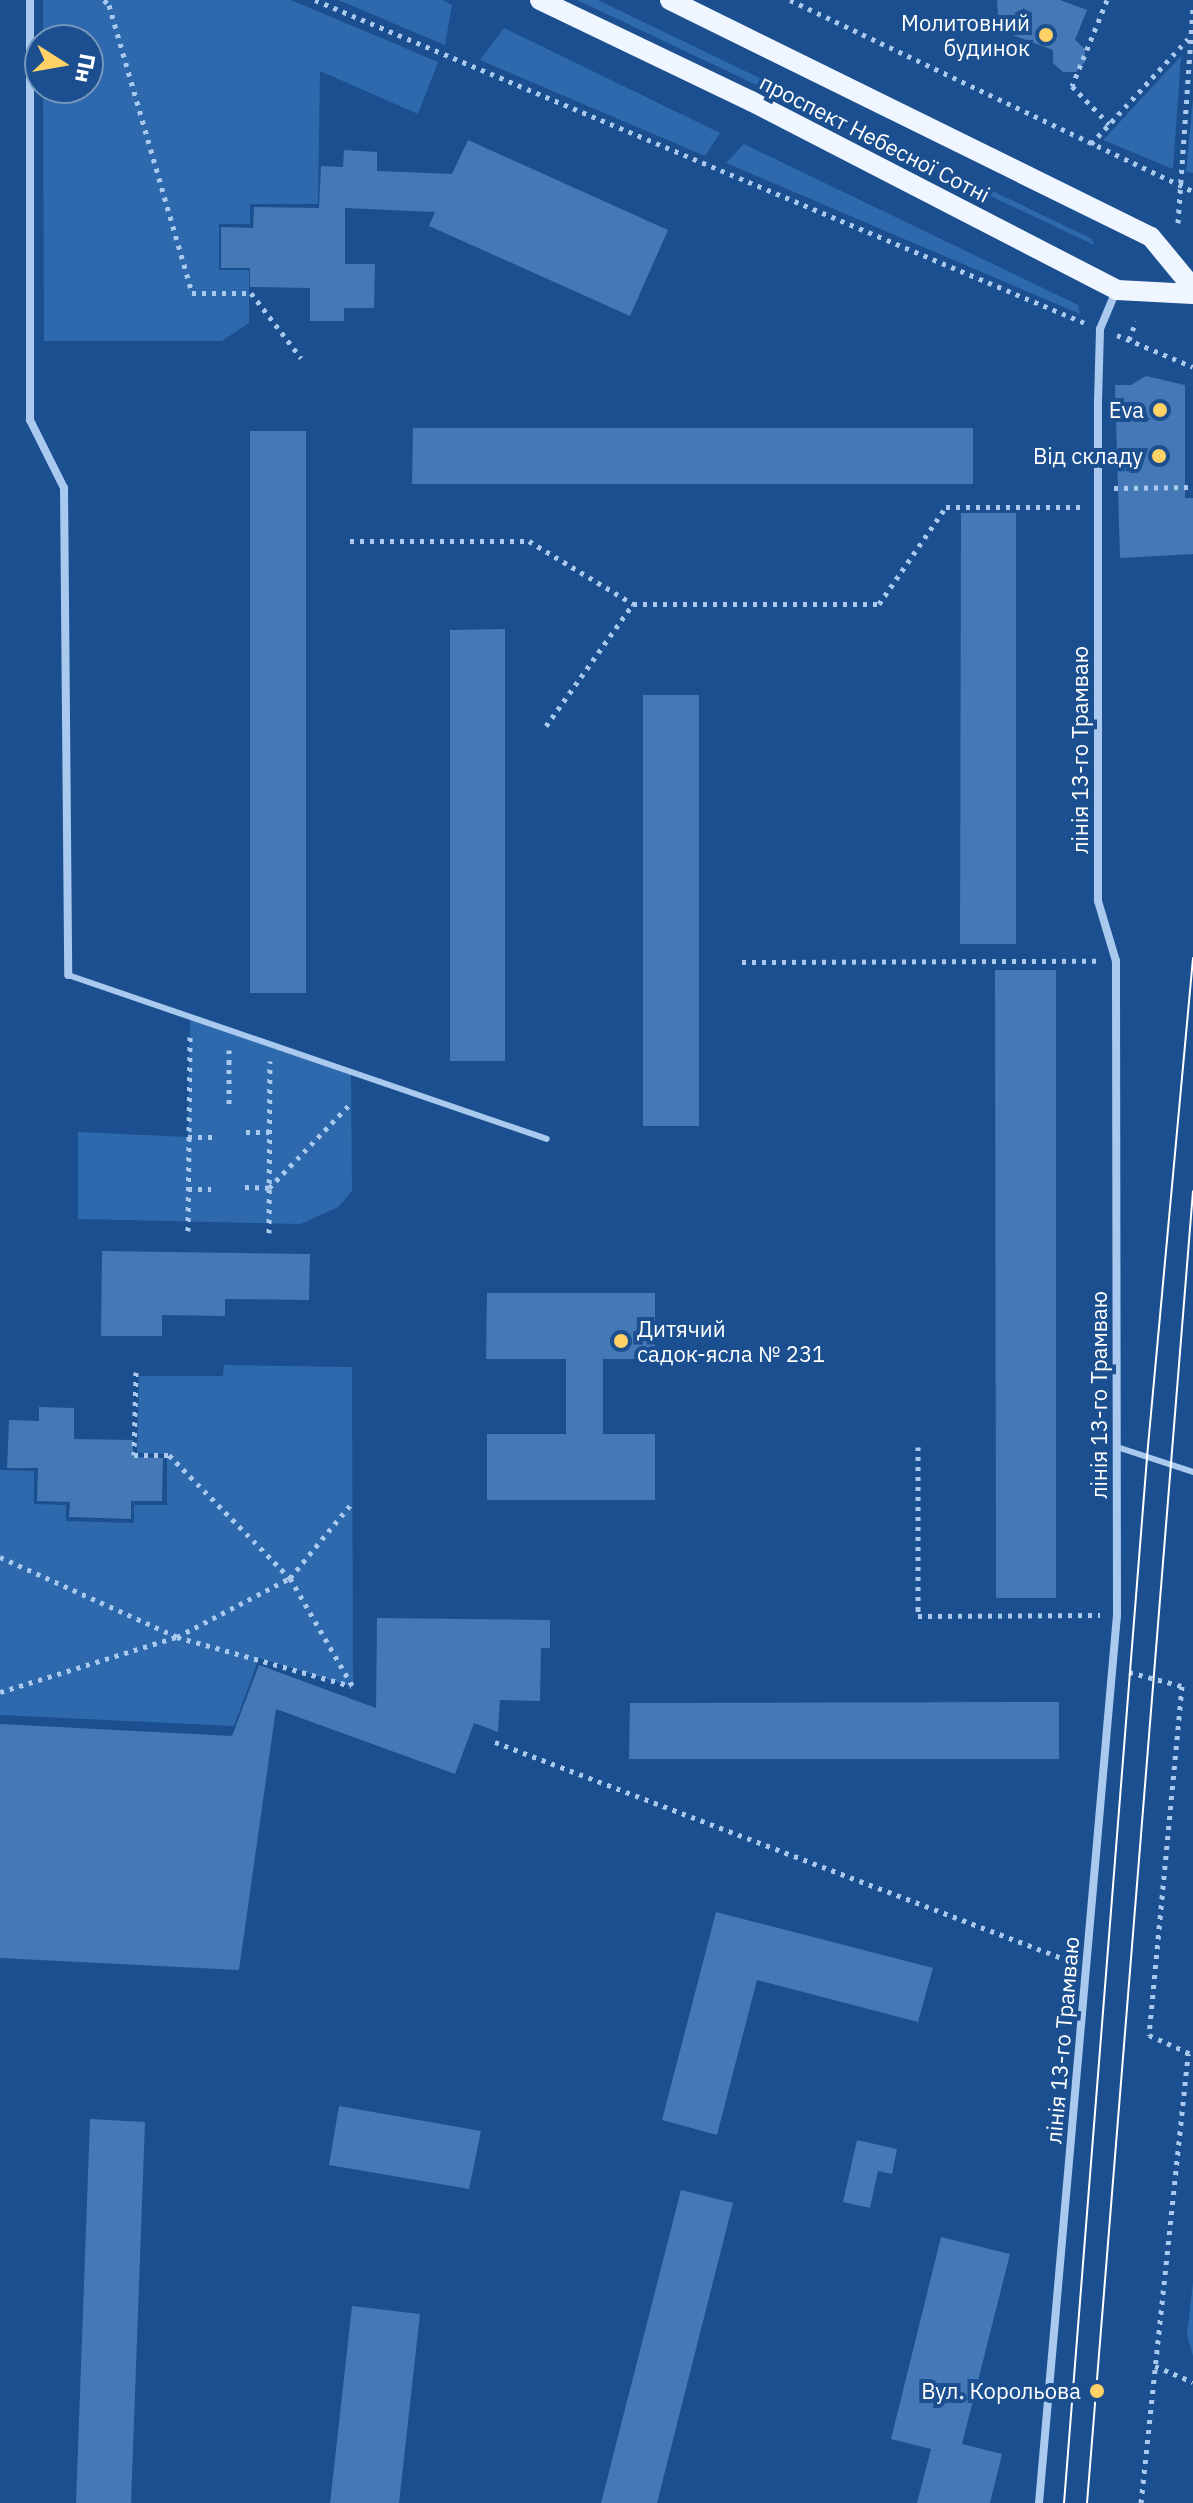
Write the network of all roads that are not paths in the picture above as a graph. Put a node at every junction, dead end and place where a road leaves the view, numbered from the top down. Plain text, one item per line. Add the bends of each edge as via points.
1 (30, 0) edge
2 (540, 0) edge
3 (670, 0) edge
4 (1193, 288) edge
5 (1117, 290) junction
6 (1193, 294) edge
7 (68, 975) joint
8 (547, 1139) dead end
9 (1117, 1447) junction
10 (1193, 1472) edge
11 (1039, 2503) edge

1 - 7 street via 30,420 64,488
2 - 5 main road, проспект Небесної Сотні via 751,101
3 - 4 main road, проспект Небесної Сотні via 1151,237
5 - 6 main road, проспект Небесної Сотні
5 - 9 street, лінія 13-го Трамваю via 1100,329 1098,488 1098,901 1116,961
7 - 8 lane
9 - 10 lane
9 - 11 street, лінія 13-го Трамваю via 1117,1615

